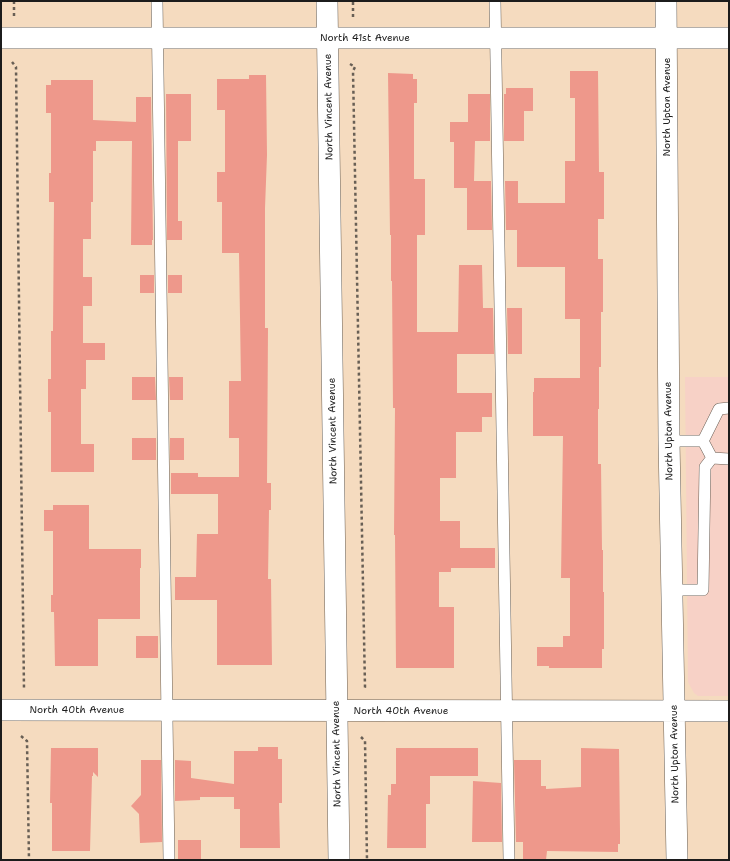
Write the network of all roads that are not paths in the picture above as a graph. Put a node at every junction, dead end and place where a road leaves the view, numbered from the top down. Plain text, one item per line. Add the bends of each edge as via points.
1 (157, 1) edge
2 (327, 1) edge
3 (495, 1) edge
4 (666, 1) edge
5 (1, 38) edge
6 (157, 38) junction
7 (328, 38) junction
8 (496, 38) junction
9 (667, 38) junction
10 (729, 38) edge
11 (729, 408) edge
12 (669, 441) junction
13 (703, 441) junction
14 (712, 458) junction
15 (729, 459) edge
16 (671, 590) junction
17 (1, 710) edge
18 (166, 710) junction
19 (337, 711) junction
20 (507, 711) junction
21 (674, 711) junction
22 (729, 711) edge
23 (169, 860) edge
24 (339, 860) edge
25 (509, 860) edge
26 (677, 860) edge

1 - 6 lane
2 - 7 street, North Vincent Avenue
3 - 8 lane
4 - 9 street, North Upton Avenue
5 - 6 street, North 41st Avenue
6 - 7 street, North 41st Avenue
6 - 18 lane
7 - 8 street, North 41st Avenue
7 - 19 street, North Vincent Avenue
8 - 9 street, North 41st Avenue
8 - 20 lane
9 - 10 street, North 41st Avenue
9 - 12 street, North Upton Avenue
11 - 13 lane via 719,409
12 - 13 lane
12 - 16 street, North Upton Avenue
13 - 14 lane
14 - 15 lane
14 - 16 lane via 705,467 703,590
16 - 21 street, North Upton Avenue
17 - 18 street, North 40th Avenue
18 - 19 street, North 40th Avenue
18 - 23 lane
19 - 20 street, North 40th Avenue
19 - 24 street, North Vincent Avenue
20 - 21 street, North 40th Avenue
20 - 25 lane
21 - 22 street, North 40th Avenue
21 - 26 street, North Upton Avenue

